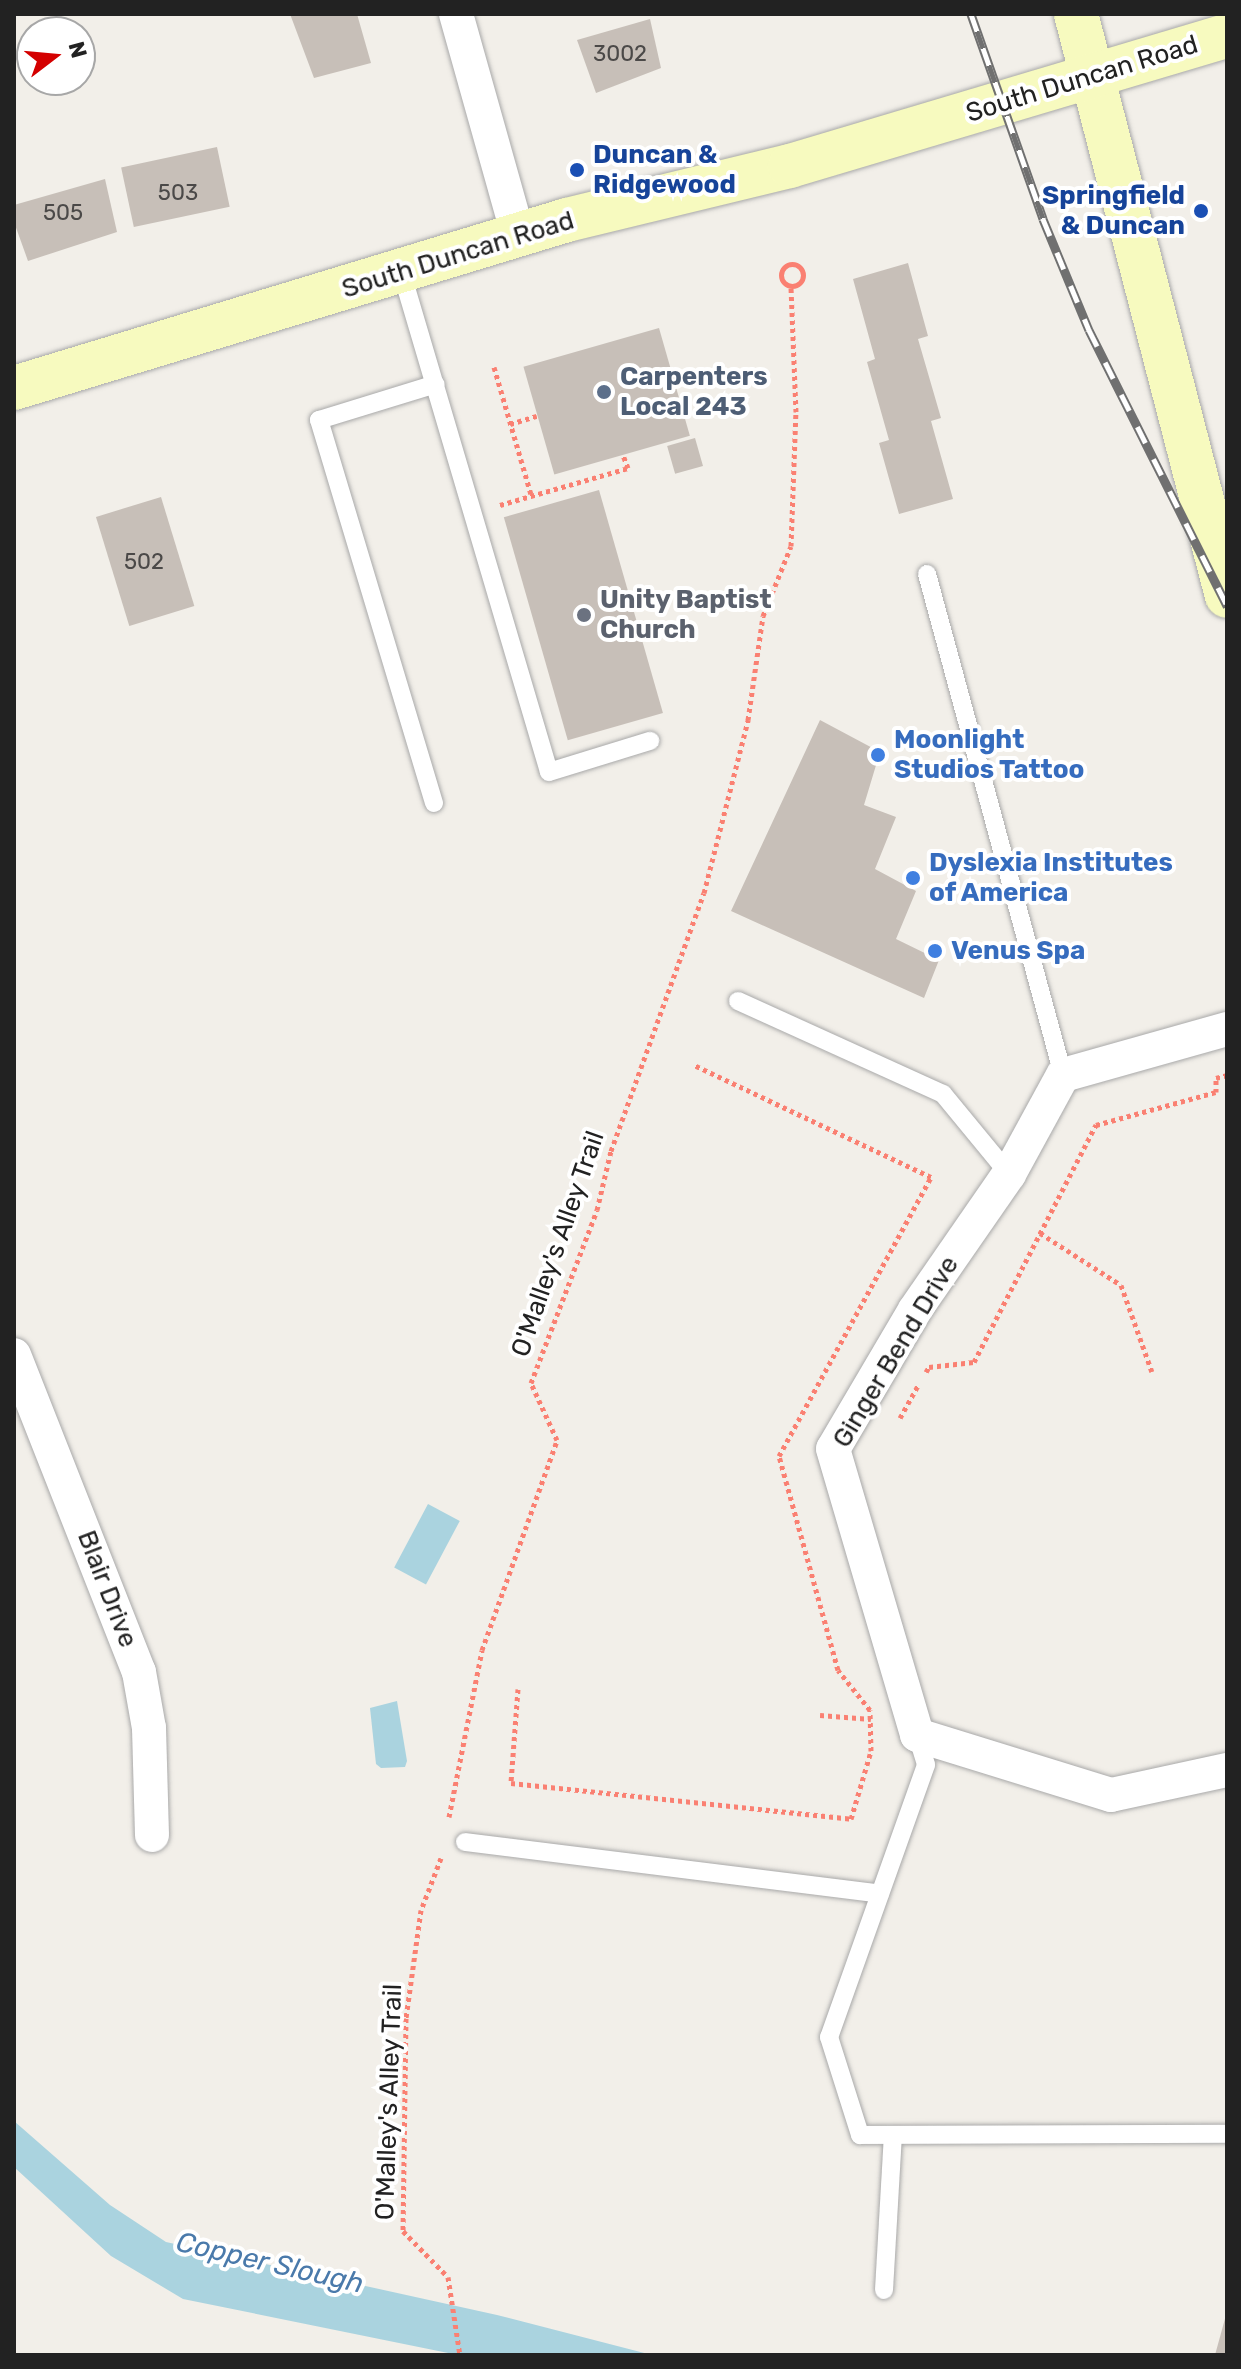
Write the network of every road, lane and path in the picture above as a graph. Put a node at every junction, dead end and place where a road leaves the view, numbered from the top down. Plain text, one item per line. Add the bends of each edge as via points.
1 (456, 14) edge
2 (1076, 14) edge
3 (1227, 36) edge
4 (1093, 77) junction
5 (518, 235) junction
6 (402, 274) junction
7 (791, 286) junction
8 (494, 367) dead end
9 (436, 384) junction
10 (14, 388) edge
11 (537, 416) dead end
12 (510, 424) junction
13 (623, 455) dead end
14 (531, 494) junction
15 (495, 506) dead end
16 (927, 574) dead end
17 (1227, 596) edge
18 (650, 741) dead end
19 (434, 803) dead end
20 (738, 1001) dead end
21 (1227, 1029) edge
22 (694, 1065) dead end
23 (1063, 1075) junction
24 (1227, 1075) edge
25 (1009, 1174) junction
26 (1040, 1233) junction
27 (14, 1355) edge
28 (1152, 1372) dead end
29 (900, 1418) dead end
30 (518, 1689) dead end
31 (820, 1715) dead end
32 (869, 1719) junction
33 (915, 1729) junction
34 (1227, 1770) edge
35 (447, 1830) dead end
36 (152, 1835) dead end
37 (465, 1842) dead end
38 (444, 1845) dead end
39 (880, 1894) junction
40 (1227, 2134) edge
41 (893, 2135) junction
42 (884, 2290) dead end
43 (460, 2355) edge

1 - 5 street
2 - 4 main road
3 - 4 main road, South Duncan Road
4 - 5 main road, South Duncan Road via 790,166
4 - 17 main road
5 - 6 main road, South Duncan Road
6 - 9 lane
6 - 10 main road, South Duncan Road
7 - 7 path, O'Malley's Alley Trail via 803,275 792,263 781,274
7 - 35 path, O'Malley's Alley Trail via 796,412 791,546 763,616 748,720 704,893 611,1151 597,1210 531,1383 557,1440 482,1650
8 - 12 path
9 - 18 lane via 549,772
9 - 19 lane via 319,420
11 - 12 path
12 - 14 path
13 - 14 path via 628,468
14 - 15 path
16 - 23 lane
20 - 25 lane via 943,1094
21 - 23 street
22 - 32 path via 931,1177 779,1456 838,1670 870,1710
23 - 25 street, Ginger Bend Drive
24 - 26 path via 1216,1078 1216,1092 1096,1125
25 - 33 street, Ginger Bend Drive via 915,1310 833,1449
26 - 28 path via 1121,1285
26 - 29 path via 974,1362 929,1367
27 - 36 street, Blair Drive via 139,1672 149,1728
30 - 32 path via 511,1783 851,1819 871,1751
31 - 32 path
32 - 33 path
33 - 34 street via 1111,1795
33 - 39 lane via 926,1765
37 - 39 lane
38 - 43 path, O'Malley's Alley Trail via 438,1875 421,1910 406,2018 403,2231 448,2277
39 - 41 lane via 829,2037 860,2135
40 - 41 lane
41 - 42 lane

